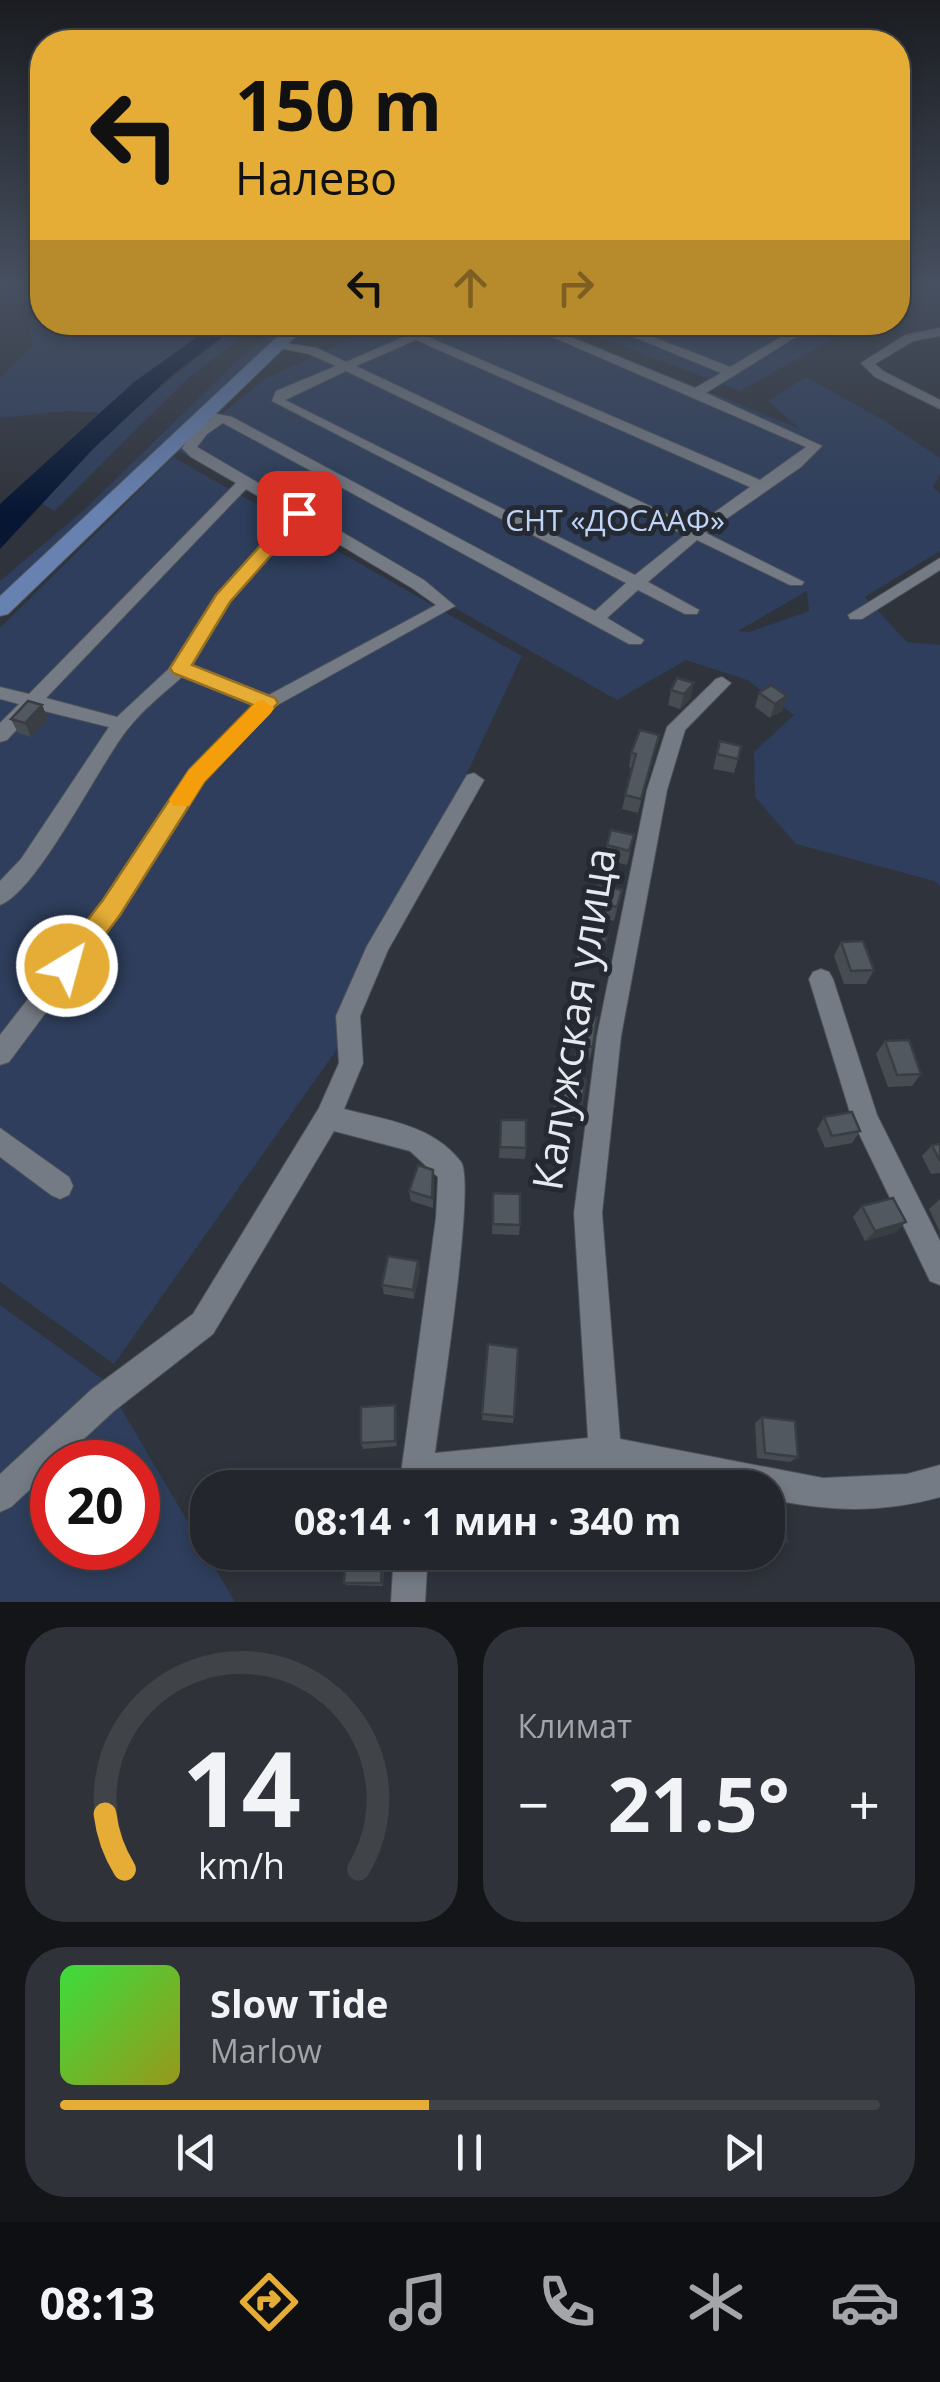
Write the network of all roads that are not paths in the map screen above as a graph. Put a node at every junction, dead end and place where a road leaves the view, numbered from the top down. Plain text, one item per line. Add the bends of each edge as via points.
1 (262, 362) edge
2 (336, 362) edge
3 (360, 362) edge
4 (477, 362) edge
5 (620, 362) edge
6 (705, 362) edge
7 (749, 362) edge
8 (870, 362) edge
9 (348, 367) junction
10 (731, 372) junction
11 (696, 393) junction
12 (940, 405) edge
13 (214, 415) junction
14 (245, 482) junction
15 (760, 486) junction
16 (299, 513) junction
17 (695, 536) junction
18 (940, 563) edge
19 (796, 582) dead end
20 (634, 584) junction
21 (0, 609) edge
22 (691, 610) dead end
23 (856, 615) dead end
24 (596, 619) junction
25 (635, 640) dead end
26 (180, 668) junction
27 (722, 684) dead end
28 (0, 693) edge
29 (34, 702) junction
30 (268, 703) junction
31 (121, 724) junction
32 (0, 735) edge
33 (474, 780) dead end
34 (0, 896) edge
35 (821, 979) dead end
36 (0, 1054) edge
37 (328, 1117) junction
38 (0, 1141) edge
39 (60, 1186) dead end
40 (940, 1272) edge
41 (605, 1452) junction
42 (417, 1470) edge
43 (484, 1470) edge
44 (940, 1481) edge
45 (0, 1496) edge
46 (411, 1570) edge
47 (408, 1602) edge

1 - 13 main road
2 - 9 street
3 - 9 street
4 - 15 street
5 - 11 street
6 - 10 street
7 - 10 street
8 - 12 street via 896,384
9 - 17 street
9 - 20 street via 280,394 278,401
10 - 11 street
11 - 15 street via 815,446 803,462
13 - 14 street via 189,448
13 - 21 main road
13 - 24 street
14 - 16 street
14 - 29 street
15 - 17 street
16 - 26 street via 222,599
16 - 30 street via 447,606
17 - 19 street
17 - 20 street
18 - 23 street
20 - 22 street
20 - 24 street
24 - 25 street
26 - 30 street
26 - 31 street
27 - 41 street, Калужская улица via 676,727 657,790 609,1036 588,1213
28 - 29 street
29 - 31 street
29 - 32 street
30 - 36 street via 196,776 112,907
31 - 34 street via 28,865
33 - 37 street via 378,946 348,1016 350,1064
35 - 40 street via 866,1119
37 - 42 street via 417,1140 452,1172
37 - 45 street via 203,1324 103,1400
38 - 39 street
41 - 43 street
41 - 44 street via 823,1494 907,1490
46 - 47 street

